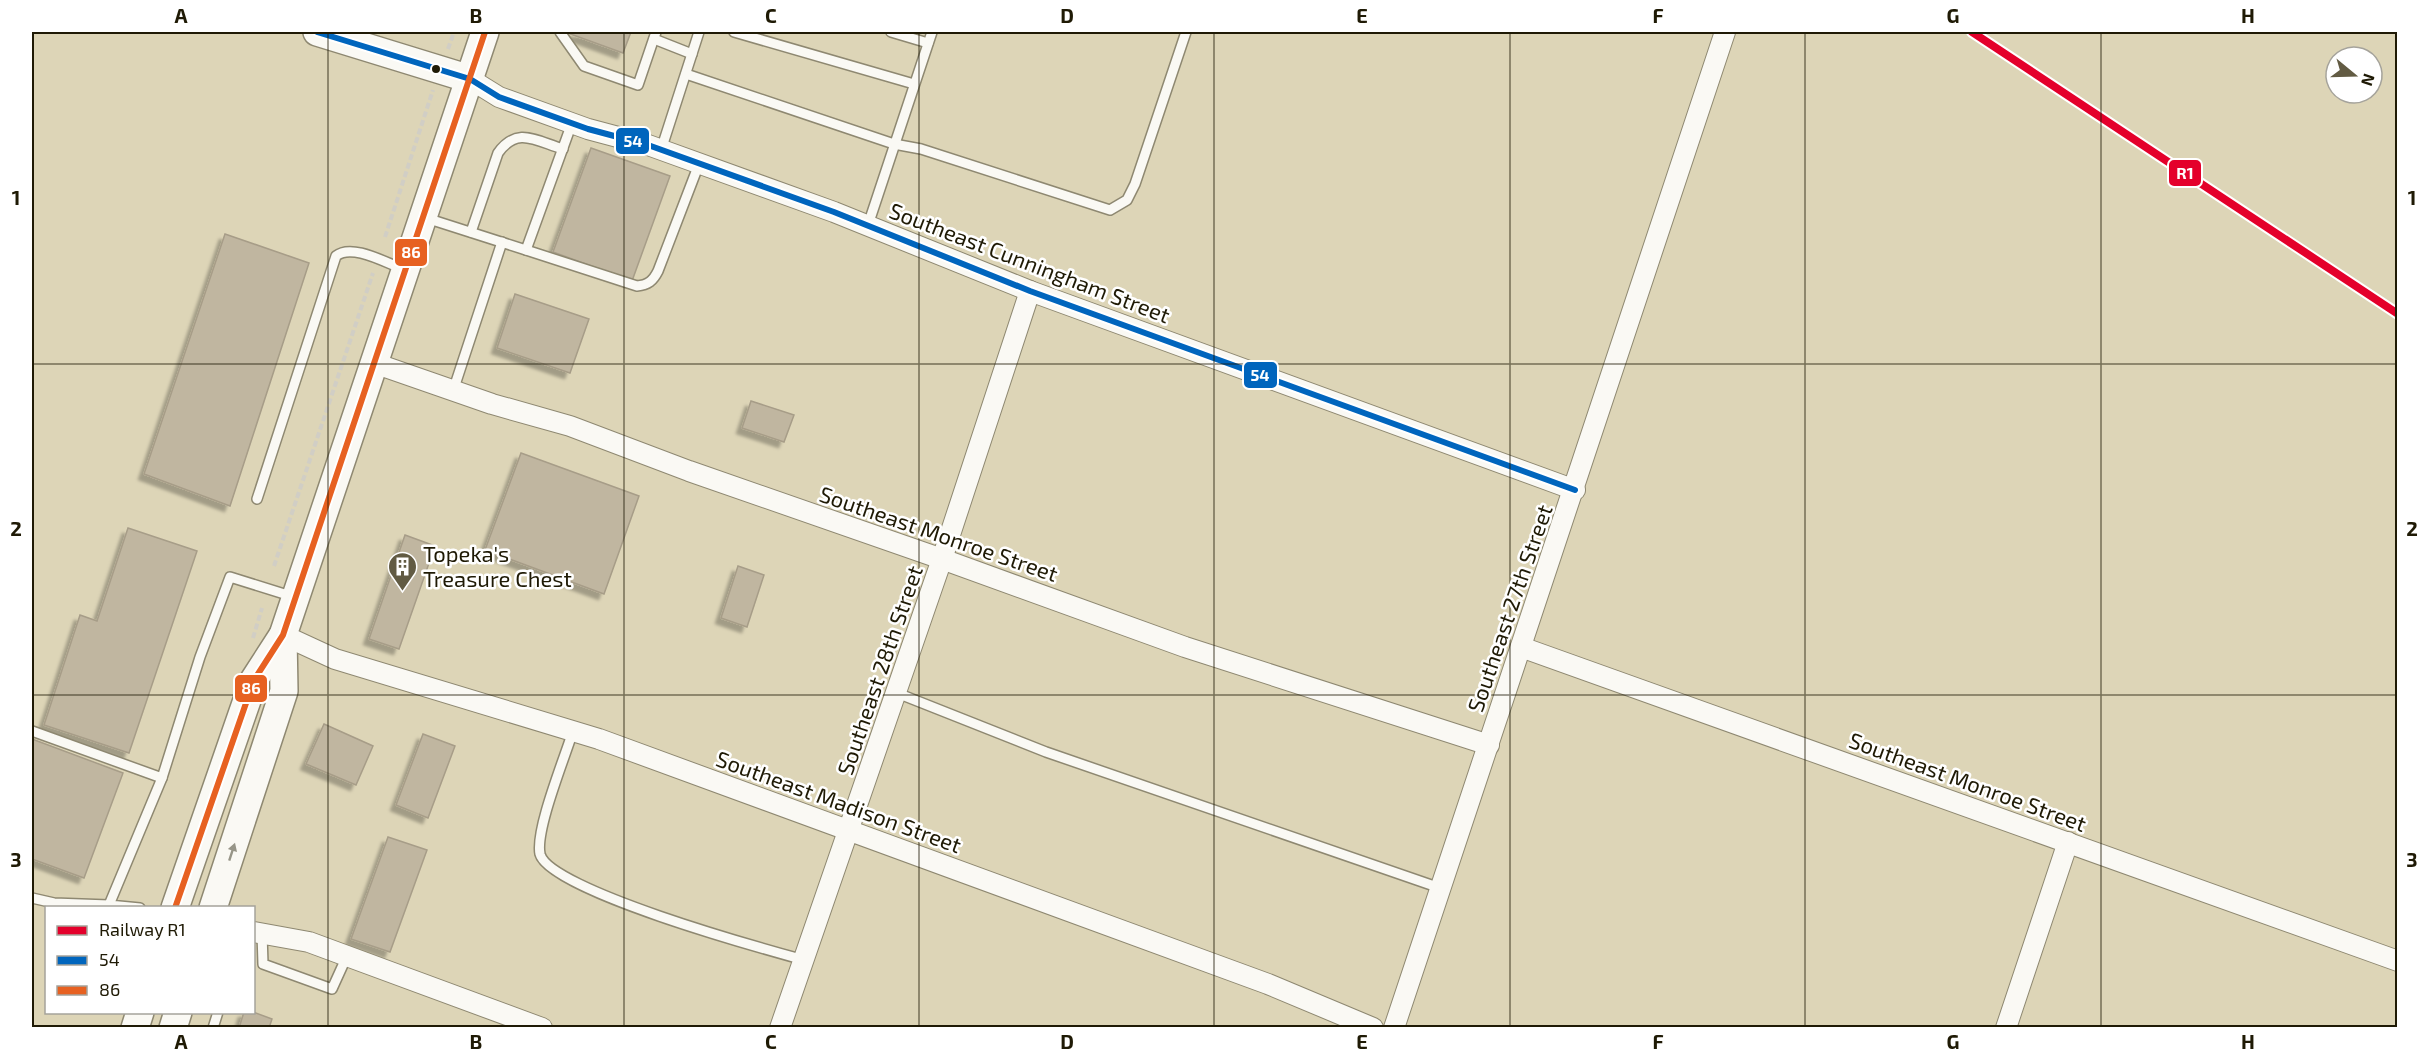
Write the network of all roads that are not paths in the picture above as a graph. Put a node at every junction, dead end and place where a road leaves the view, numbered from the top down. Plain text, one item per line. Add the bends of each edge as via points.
1 (485, 32) edge
2 (560, 32) edge
3 (699, 32) edge
4 (734, 32) edge
5 (891, 32) edge
6 (932, 32) edge
7 (1186, 32) edge
8 (1725, 32) edge
9 (333, 34) edge
10 (655, 35) edge
11 (928, 43) junction
12 (692, 54) junction
13 (686, 74) junction
14 (470, 79) junction
15 (914, 84) junction
16 (572, 123) junction
17 (894, 144) junction
18 (563, 150) junction
19 (661, 150) junction
20 (699, 164) junction
21 (423, 217) junction
22 (868, 225) junction
23 (471, 232) junction
24 (502, 242) junction
25 (526, 250) junction
26 (405, 270) junction
27 (1030, 291) junction
28 (374, 363) junction
29 (453, 391) junction
30 (1575, 490) junction
31 (257, 499) dead end
32 (942, 559) junction
33 (295, 597) junction
34 (283, 635) junction
35 (1521, 647) junction
36 (897, 693) junction
37 (32, 731) edge
38 (573, 731) junction
39 (1489, 745) junction
40 (162, 778) junction
41 (850, 831) junction
42 (2068, 842) junction
43 (1440, 888) junction
44 (32, 898) edge
45 (109, 905) junction
46 (119, 906) edge
47 (176, 906) edge
48 (214, 906) edge
49 (258, 932) edge
50 (347, 956) junction
51 (804, 960) junction
52 (2397, 961) edge
53 (263, 964) junction
54 (255, 969) edge
55 (542, 1028) edge
56 (780, 1028) edge
57 (1373, 1028) edge
58 (1394, 1028) edge
59 (2006, 1028) edge

1 - 14 main road
2 - 10 lane via 584,66 638,85
3 - 12 lane
4 - 15 lane
5 - 11 lane
6 - 11 lane
7 - 17 lane via 1135,184 1127,200 1110,210 921,148
8 - 30 street, Southeast 27th Street
9 - 14 main road
10 - 12 lane
11 - 15 lane
12 - 13 lane
13 - 17 lane
13 - 19 lane
14 - 16 street, Southeast Cunningham Street via 499,97
14 - 21 main road
15 - 17 lane
16 - 18 lane
16 - 19 street, Southeast Cunningham Street
17 - 22 lane
18 - 23 lane via 523,137 506,142 498,153
18 - 25 lane
19 - 20 street, Southeast Cunningham Street
20 - 22 street, Southeast Cunningham Street
20 - 25 lane via 658,271 646,285 637,286
21 - 23 lane
21 - 26 main road
22 - 27 street, Southeast Cunningham Street
23 - 24 lane
24 - 25 lane
24 - 29 lane
26 - 28 main road
26 - 31 lane via 351,252 336,256
27 - 30 street, Southeast Cunningham Street
27 - 32 street, Southeast 28th Street
28 - 29 street, Southeast Monroe Street
28 - 33 main road
29 - 32 street, Southeast Monroe Street via 570,426
30 - 35 street, Southeast 27th Street
32 - 36 street, Southeast 28th Street
32 - 39 street, Southeast Monroe Street via 1185,647
33 - 34 main road
33 - 40 lane via 230,577
34 - 38 street, Southeast Madison Street via 335,660
34 - 47 main road via 254,680
48 -> 34 main road via 285,691
35 - 39 street, Southeast 27th Street
35 - 42 street, Southeast Monroe Street
36 - 41 street, Southeast 28th Street
36 - 43 lane via 1046,752
37 - 40 lane
38 - 41 street, Southeast Madison Street
38 - 51 lane via 544,822 540,854 544,861 577,884 630,906
39 - 43 street, Southeast 27th Street
40 - 45 lane
41 - 51 street, Southeast 28th Street
41 - 57 street, Southeast Madison Street via 1268,984
42 - 52 street, Southeast Monroe Street
42 - 59 street
43 - 58 street, Southeast 27th Street
44 - 45 lane
45 - 46 lane
49 - 50 street via 309,942
49 - 53 lane
50 - 53 lane via 332,989
50 - 55 street
51 - 56 street, Southeast 28th Street
53 - 54 lane

